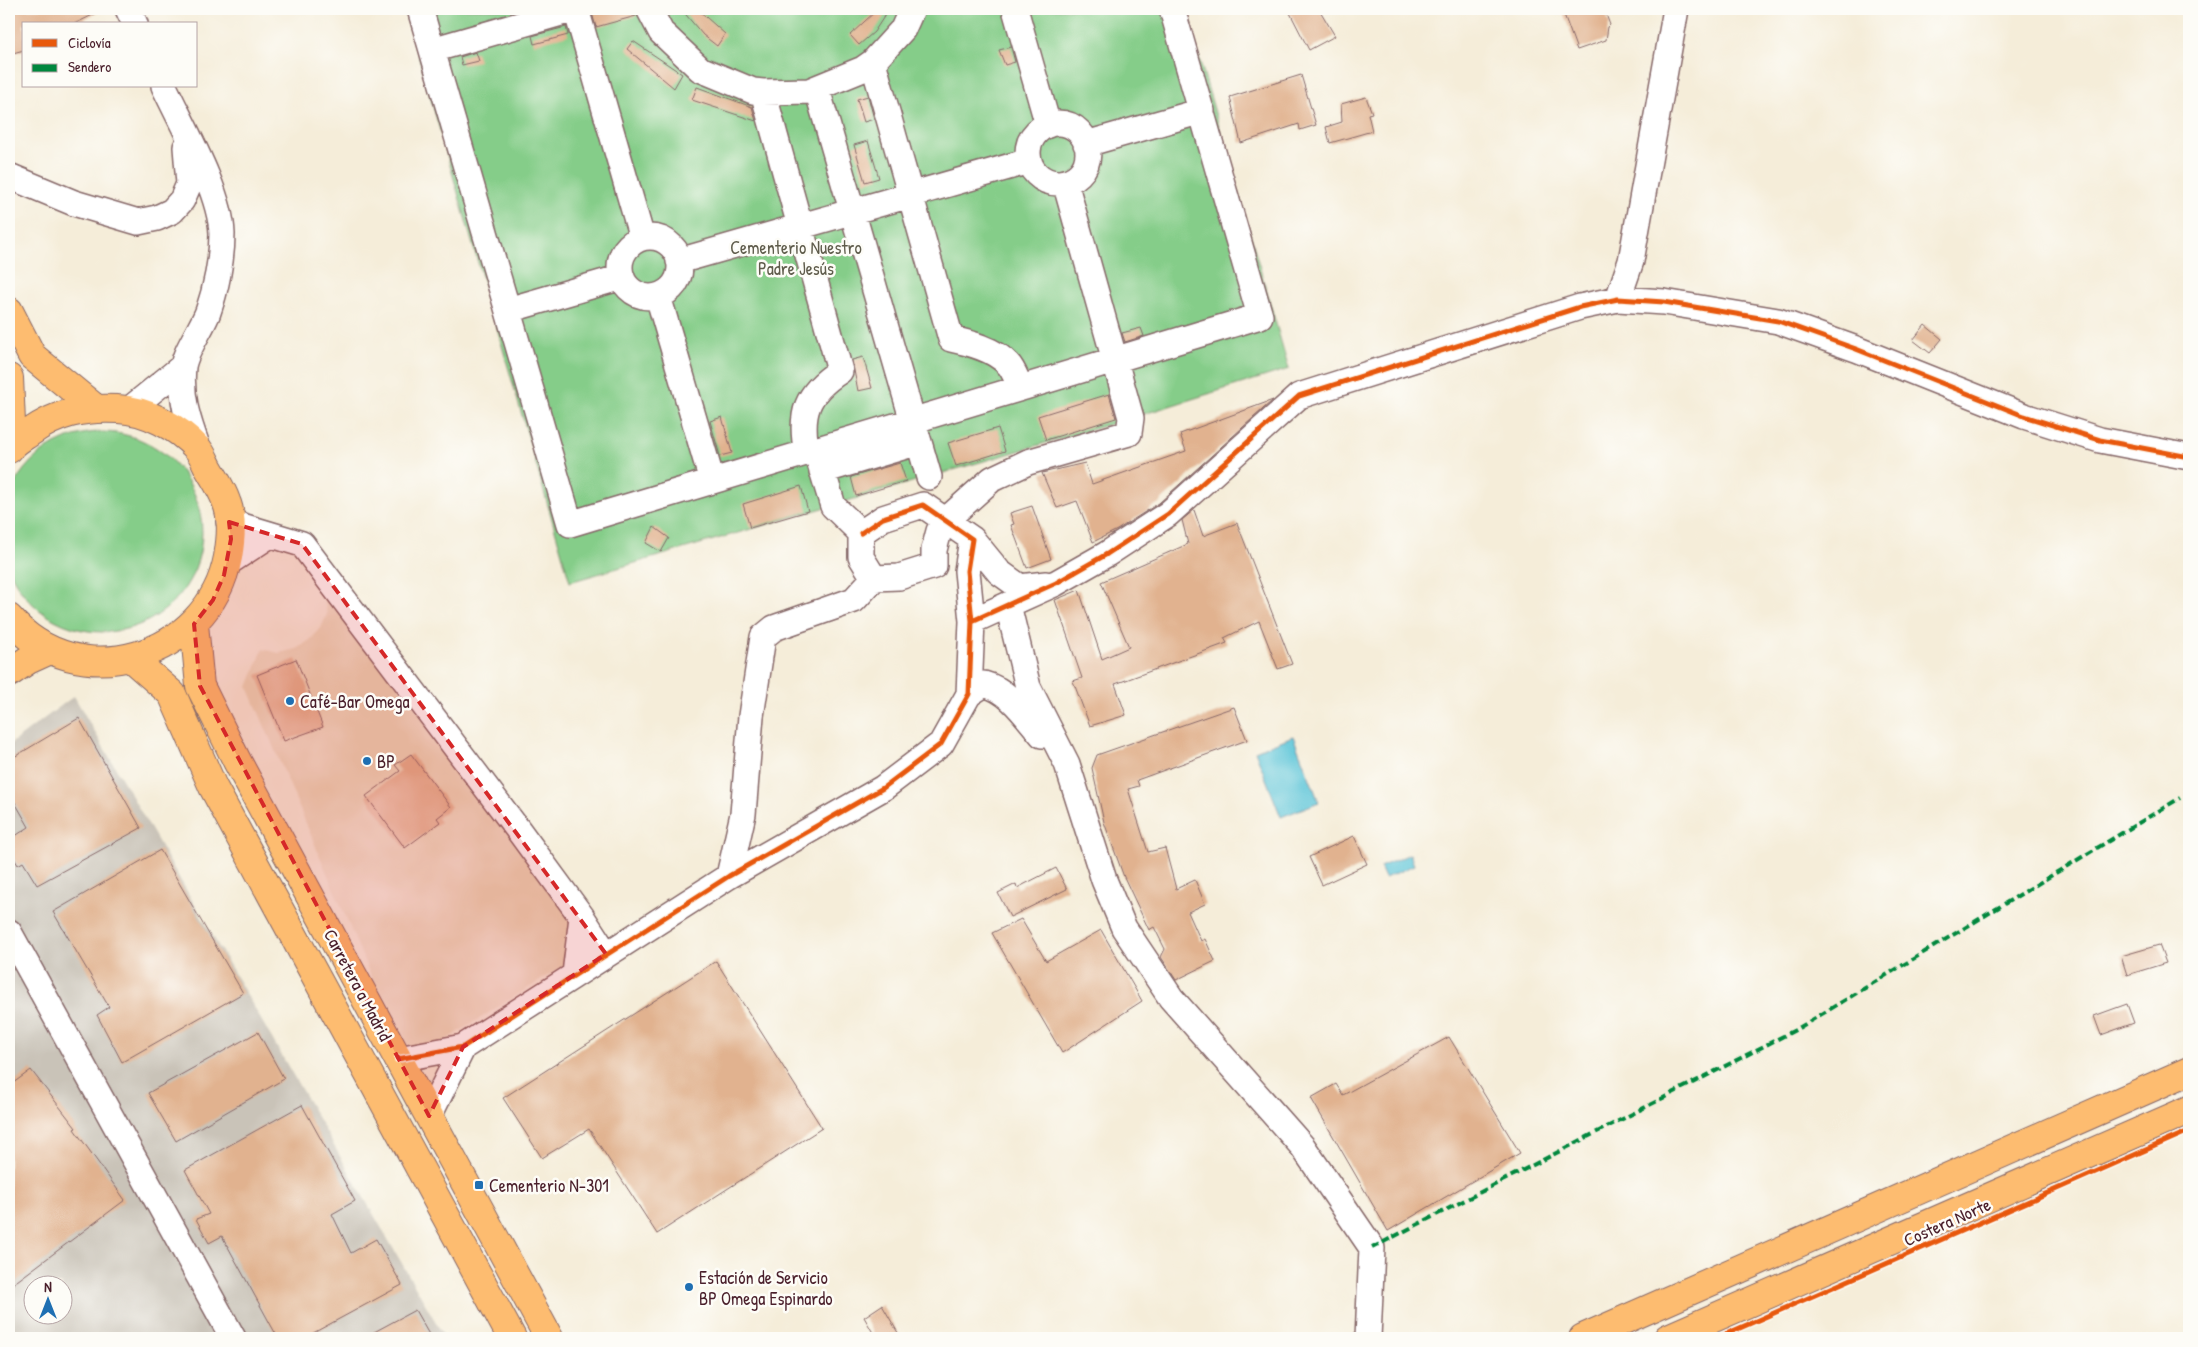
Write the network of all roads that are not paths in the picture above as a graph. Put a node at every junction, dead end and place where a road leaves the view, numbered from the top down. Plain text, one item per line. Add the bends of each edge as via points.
1 (128, 9) edge
2 (420, 9) edge
3 (576, 9) edge
4 (649, 9) edge
5 (912, 9) edge
6 (1015, 9) edge
7 (1172, 9) edge
8 (1676, 9) edge
9 (134, 22) edge
10 (432, 50) junction
11 (873, 62) junction
12 (165, 88) edge
13 (817, 89) junction
14 (763, 92) junction
15 (1202, 111) junction
16 (1048, 125) junction
17 (183, 127) junction
18 (1086, 144) junction
19 (1029, 161) junction
20 (9, 176) edge
21 (1065, 182) junction
22 (910, 195) junction
23 (853, 211) junction
24 (800, 226) junction
25 (642, 238) junction
26 (679, 261) junction
27 (622, 277) junction
28 (658, 296) junction
29 (1618, 299) junction
30 (508, 310) junction
31 (9, 311) edge
32 (1114, 360) junction
33 (184, 366) junction
34 (9, 378) edge
35 (1021, 388) junction
36 (94, 407) junction
37 (130, 409) junction
38 (916, 431) junction
39 (10, 447) edge
40 (198, 448) junction
41 (2189, 457) edge
42 (815, 458) junction
43 (929, 477) dead end
44 (712, 481) junction
45 (946, 520) junction
46 (229, 522) junction
47 (861, 533) junction
48 (270, 535) junction
49 (972, 539) junction
50 (226, 564) junction
51 (934, 566) junction
52 (874, 578) junction
53 (1056, 583) junction
54 (969, 590) junction
55 (1008, 605) junction
56 (9, 618) edge
57 (972, 621) junction
58 (194, 624) junction
59 (50, 650) junction
60 (131, 658) junction
61 (9, 673) edge
62 (969, 694) junction
63 (1067, 764) junction
64 (729, 876) junction
65 (582, 917) junction
66 (9, 932) edge
67 (606, 954) junction
68 (575, 974) junction
69 (463, 1047) junction
70 (398, 1059) junction
71 (2189, 1071) edge
72 (2189, 1110) edge
73 (429, 1116) junction
74 (233, 1338) edge
75 (512, 1338) edge
76 (549, 1338) edge
77 (1368, 1338) edge
78 (1583, 1338) edge
79 (1668, 1338) edge

1 - 9 street
2 - 10 street
3 - 10 street
3 - 25 street
4 - 14 street via 661,32 700,70
5 - 11 street via 903,29
6 - 16 street
7 - 15 street
8 - 29 street via 1631,261
10 - 30 street
11 - 13 street
11 - 22 street
12 - 17 street
13 - 14 street
13 - 23 street
14 - 24 street
15 - 18 street
15 - 32 street via 1260,316
16 - 18 street via 1058,123 1076,129
16 - 19 street via 1029,144
17 - 20 street via 189,184 182,200 172,211 157,218 138,222 74,203
17 - 33 street via 218,207 222,234 208,312
18 - 21 street via 1086,164 1074,178
19 - 21 street via 1039,176 1056,183
19 - 22 street
21 - 32 street
22 - 23 street
22 - 35 street via 951,339 975,344 997,356 1009,365
23 - 24 street
23 - 38 street
24 - 26 street
24 - 42 street via 840,371 824,381 810,398 804,414 802,429
25 - 26 street via 652,238 669,245
25 - 27 street via 626,250 620,268
26 - 28 street via 680,270 673,286
27 - 28 street via 633,292
27 - 30 street
28 - 44 street
29 - 41 street via 1664,302 1778,321 1856,348 2024,416 2100,440
29 - 53 street via 1580,307 1299,396 1168,514
30 - 44 street via 570,524
31 - 36 main road via 32,356
32 - 35 street
32 - 45 street via 1131,418 1128,433 1028,462 992,479
33 - 37 street
33 - 40 street via 184,410
34 - 39 main road
35 - 38 street
36 - 37 main road
36 - 39 main road via 49,418
37 - 40 main road via 167,424
38 - 42 street
38 - 43 street
40 - 46 main road via 227,502
42 - 44 street
42 - 47 street via 833,506
45 - 47 street via 923,505 883,518
45 - 49 street
45 - 51 street via 934,550
46 - 48 street
46 - 50 main road via 231,539
47 - 52 street via 861,557
48 - 50 street
48 - 65 street via 302,544
49 - 53 street via 999,572 1020,587
49 - 54 street via 967,571
50 - 58 main road via 213,600
51 - 52 street via 899,577
51 - 54 street via 958,577
52 - 64 street via 854,600 774,628 763,637 751,716 743,814
53 - 55 street
54 - 57 street
55 - 57 street
55 - 63 street via 1028,687
56 - 59 main road via 16,627
57 - 62 street
58 - 60 main road via 158,649
58 - 70 main road, Carretera a Madrid via 200,686
59 - 60 main road via 87,660
59 - 61 main road
60 - 75 main road, Carretera a Madrid via 172,694 213,787
62 - 63 street via 984,684 1006,693
62 - 64 street via 941,744 883,788
63 - 77 street via 1104,880 1124,928 1171,998 1303,1147 1372,1248
64 - 67 street
65 - 67 street
65 - 68 street
66 - 74 street
67 - 68 street
68 - 69 street
69 - 70 street
69 - 73 street
70 - 73 main road, Carretera a Madrid
71 - 78 main road
72 - 79 main road, Costera Norte
73 - 76 main road, Carretera a Madrid

